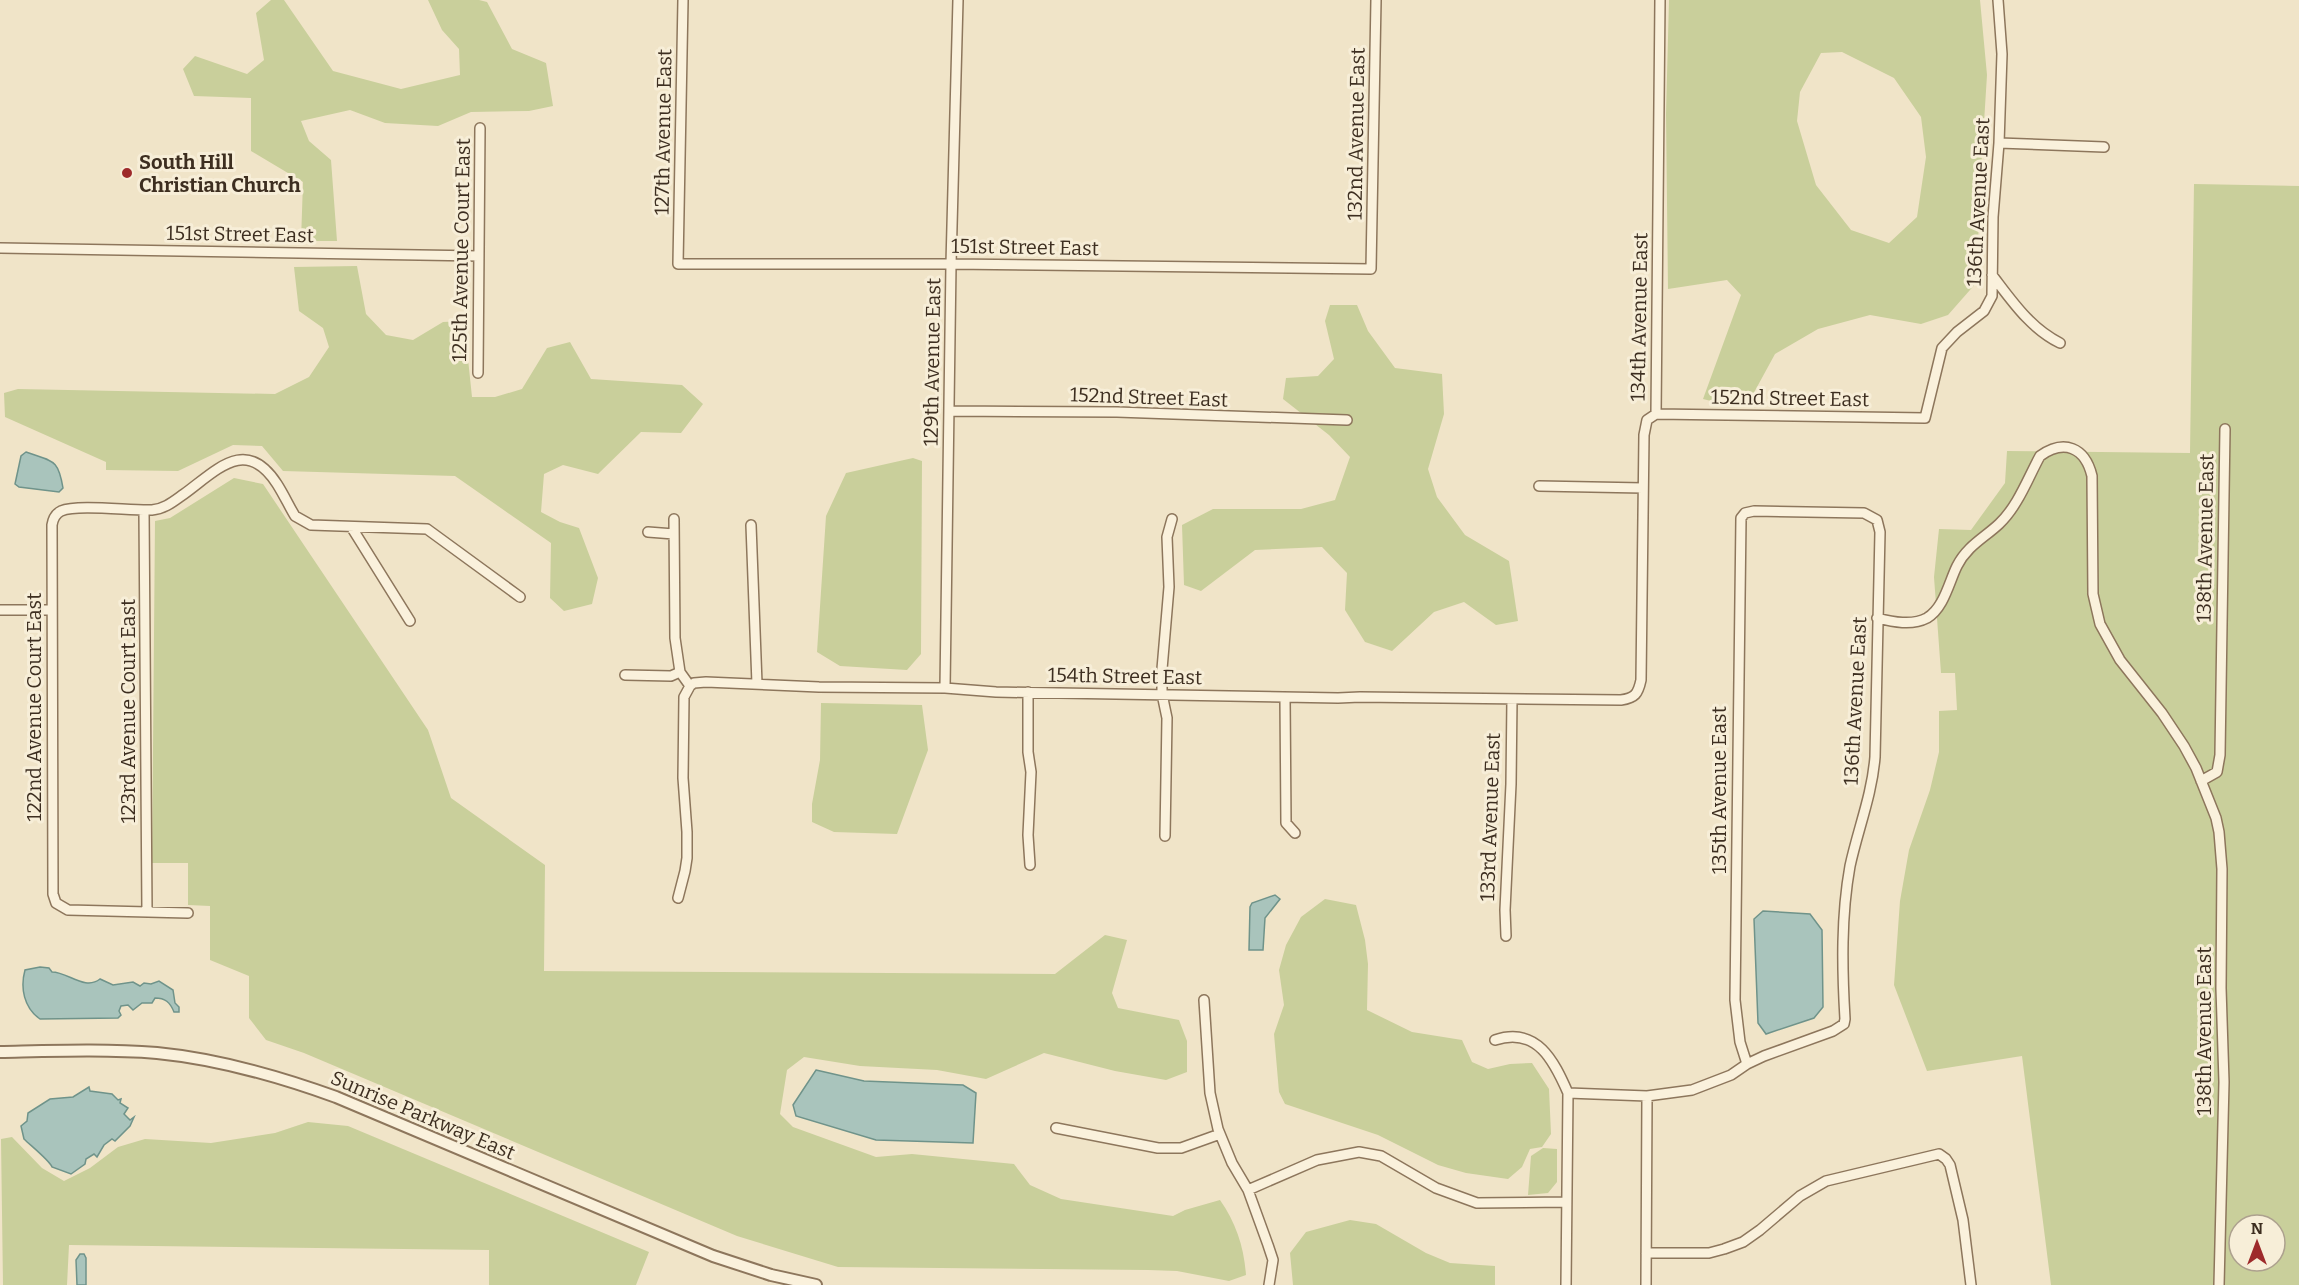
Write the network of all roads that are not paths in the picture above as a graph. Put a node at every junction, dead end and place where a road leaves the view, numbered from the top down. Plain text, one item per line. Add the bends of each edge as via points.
1 (683, 0) edge
2 (958, 0) edge
3 (1377, 0) edge
4 (1660, 0) edge
5 (1998, 0) edge
6 (480, 128) dead end
7 (1999, 143) junction
8 (2104, 147) dead end
9 (0, 248) edge
10 (479, 256) junction
11 (678, 264) joint
12 (951, 264) junction
13 (1371, 269) joint
14 (1992, 275) junction
15 (2060, 343) dead end
16 (478, 373) dead end
17 (950, 411) junction
18 (1656, 414) junction
19 (1925, 418) joint
20 (1347, 420) dead end
21 (2224, 429) dead end
22 (1539, 486) dead end
23 (1643, 488) junction
24 (144, 511) junction
25 (674, 519) dead end
26 (1172, 519) dead end
27 (1877, 521) joint
28 (751, 525) dead end
29 (352, 528) junction
30 (648, 532) dead end
31 (674, 534) junction
32 (520, 597) dead end
33 (0, 610) edge
34 (51, 610) junction
35 (1877, 618) junction
36 (410, 621) dead end
37 (680, 672) junction
38 (626, 675) dead end
39 (757, 684) junction
40 (690, 686) junction
41 (945, 688) junction
42 (1028, 692) junction
43 (1162, 694) junction
44 (1286, 698) junction
45 (1633, 698) joint
46 (1512, 699) junction
47 (2201, 781) junction
48 (1295, 833) dead end
49 (1165, 836) dead end
50 (1030, 865) dead end
51 (678, 898) dead end
52 (147, 911) junction
53 (188, 913) dead end
54 (1506, 936) dead end
55 (1204, 1000) dead end
56 (1495, 1040) dead end
57 (0, 1052) edge
58 (1748, 1064) junction
59 (1568, 1093) junction
60 (1647, 1096) junction
61 (1056, 1128) dead end
62 (1220, 1134) junction
63 (1248, 1190) junction
64 (1566, 1202) junction
65 (1646, 1253) junction
66 (816, 1285) edge
67 (1269, 1285) edge
68 (1566, 1285) edge
69 (1646, 1285) edge
70 (1971, 1285) edge
71 (2219, 1285) edge

1 - 11 street, 127th Avenue East
2 - 12 street, 129th Avenue East
3 - 13 street, 132nd Avenue East
4 - 18 street, 134th Avenue East
5 - 7 street, 136th Avenue East via 2002,54
6 - 10 street, 125th Avenue Court East
7 - 8 street
7 - 14 street, 136th Avenue East
9 - 10 street, 151st Street East
10 - 16 street, 125th Avenue Court East
11 - 12 street, 151st Street East
12 - 13 street, 151st Street East
12 - 17 street, 129th Avenue East
14 - 15 street via 2026,318 2043,335
14 - 19 street, 136th Avenue East via 1988,306 1942,348
17 - 20 street, 152nd Street East
17 - 41 street, 129th Avenue East
18 - 19 street, 152nd Street East
18 - 23 street, 134th Avenue East via 1645,424
21 - 47 street, 138th Avenue East via 2220,755 2217,772
22 - 23 street
23 - 45 street, 134th Avenue East via 1641,665 1639,688
24 - 29 street via 162,508 224,465 243,459 252,460 267,471 302,521
24 - 34 street, 122nd Avenue Court East via 70,508 58,512 52,520
24 - 52 street, 123rd Avenue Court East
25 - 31 street
26 - 43 street via 1167,537 1169,587
27 - 35 street, 136th Avenue East
27 - 58 street, 135th Avenue East via 1864,513 1754,511 1742,516 1739,524 1735,1000 1740,1042
28 - 39 street
29 - 32 street via 427,530
29 - 36 street
30 - 31 street
31 - 37 street via 675,638
33 - 34 street
34 - 52 street, 122nd Avenue Court East via 52,884 56,903 68,910
35 - 47 street, 138th Avenue East via 1899,623 1934,613 1966,551 2006,516 2040,456 2048,450 2072,447 2090,467 2092,476 2093,594 2100,624 2120,660 2184,746
35 - 58 street, 136th Avenue East via 1875,757 1847,890 1844,1024
37 - 38 street via 672,676
37 - 40 street
39 - 40 street, 154th Street East via 706,682
39 - 41 street, 154th Street East
40 - 51 street via 684,697 687,858
41 - 42 street, 154th Street East
42 - 43 street, 154th Street East
42 - 50 street
43 - 44 street, 154th Street East
43 - 49 street via 1167,718
44 - 46 street, 154th Street East
44 - 48 street via 1286,822
45 - 46 street, 154th Street East
46 - 54 street, 133rd Avenue East
47 - 71 street, 138th Avenue East via 2216,818 2222,869 2224,1082
52 - 53 street
55 - 62 street via 1210,1093
56 - 59 street via 1518,1037 1536,1044 1557,1069
57 - 66 street, Sunrise Parkway East via 157,1053 291,1081 713,1256
58 - 60 street via 1704,1086
59 - 60 street
59 - 64 street
60 - 65 street
61 - 62 street via 1158,1148 1181,1148
62 - 63 street
63 - 64 street via 1317,1160 1359,1152 1381,1156 1436,1188 1477,1203
63 - 67 street via 1273,1260
64 - 68 street
65 - 69 street
65 - 70 street via 1709,1253 1724,1249 1743,1242 1800,1196 1826,1181 1934,1154 1943,1155 1950,1165 1961,1208

